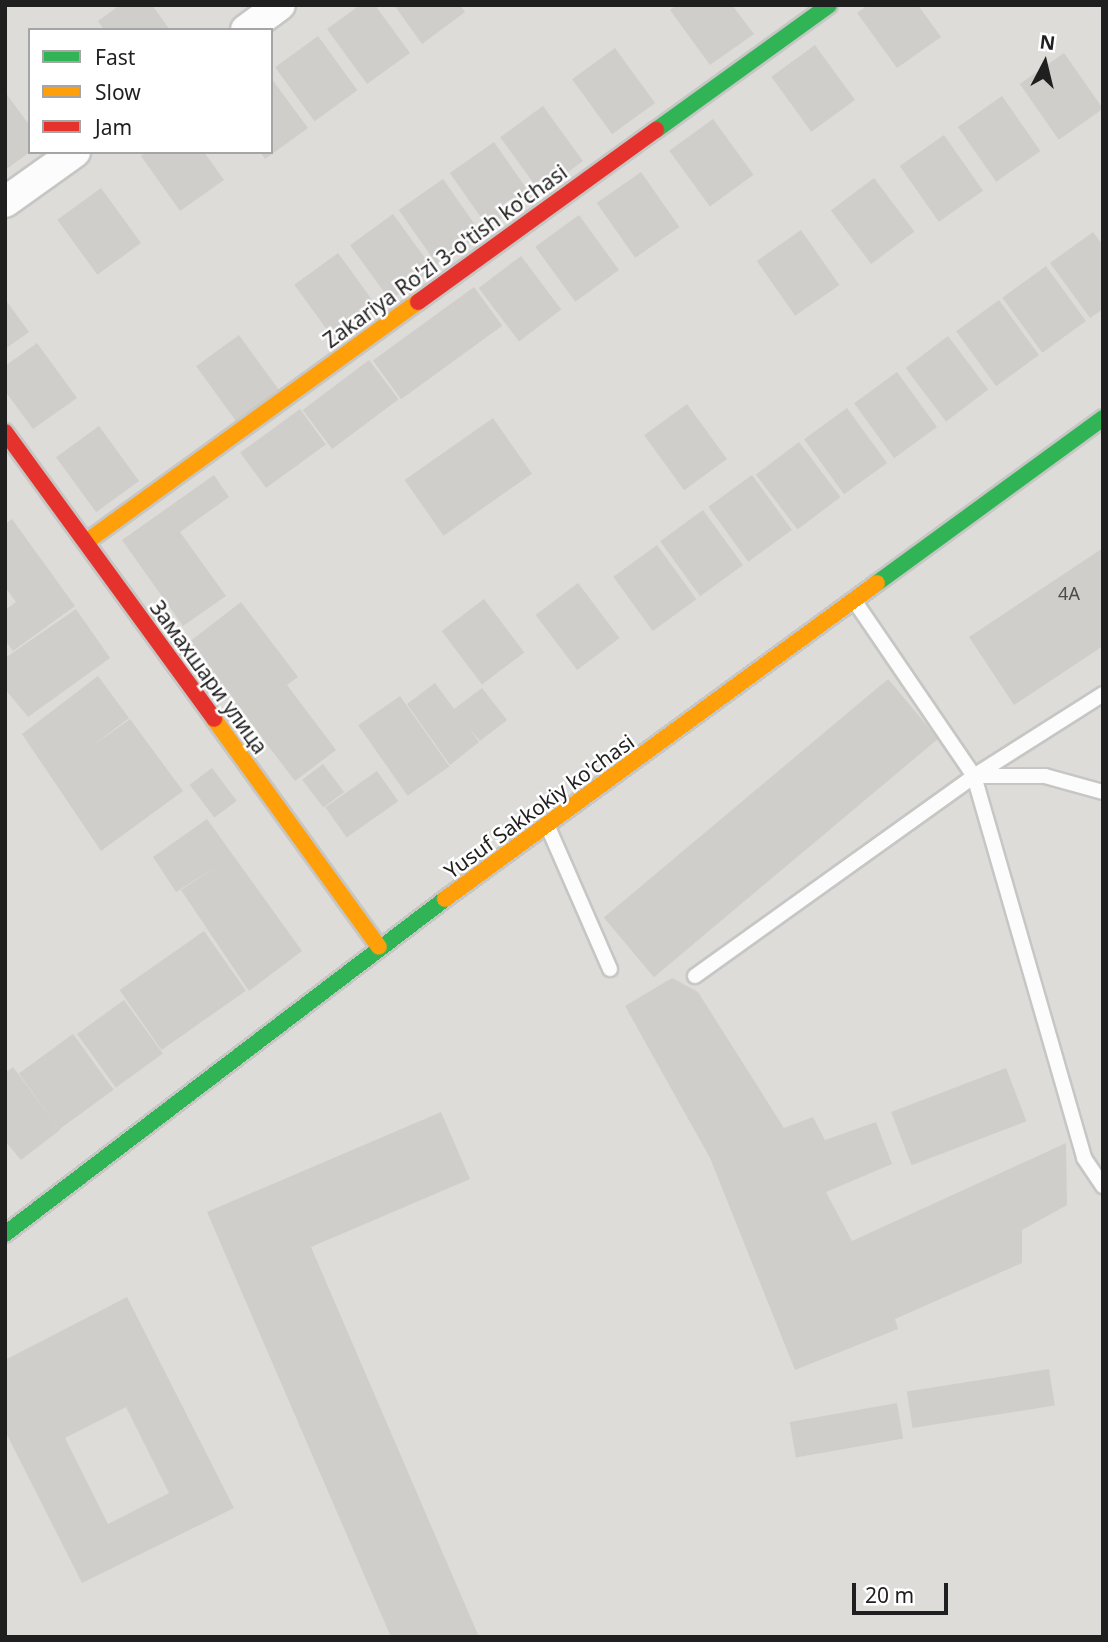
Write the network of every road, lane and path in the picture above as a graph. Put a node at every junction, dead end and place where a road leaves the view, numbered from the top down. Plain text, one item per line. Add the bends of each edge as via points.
1 (280, 5) edge
2 (830, 5) edge
3 (249, 28) edge
4 (72, 154) edge
5 (5, 202) edge
6 (1103, 418) edge
7 (5, 432) edge
8 (86, 542) junction
9 (856, 603) junction
10 (1103, 694) edge
11 (974, 776) junction
12 (1103, 792) edge
13 (548, 825) junction
14 (379, 947) junction
15 (610, 969) dead end
16 (695, 976) dead end
17 (1103, 1186) edge
18 (5, 1234) edge

1 - 3 street
2 - 8 street, Zakariya Ro'zi 3-o'tish ko'chasi
4 - 5 street
6 - 9 street, Yusuf Sakkokiy ko'chasi
7 - 8 street, Замахшари улица
8 - 14 street, Замахшари улица
9 - 11 lane
9 - 13 street, Yusuf Sakkokiy ko'chasi
10 - 11 lane
11 - 12 lane via 1045,776
11 - 16 lane
11 - 17 lane via 1084,1158
13 - 14 street, Yusuf Sakkokiy ko'chasi
13 - 15 lane
14 - 18 street, Yusuf Sakkokiy ko'chasi

